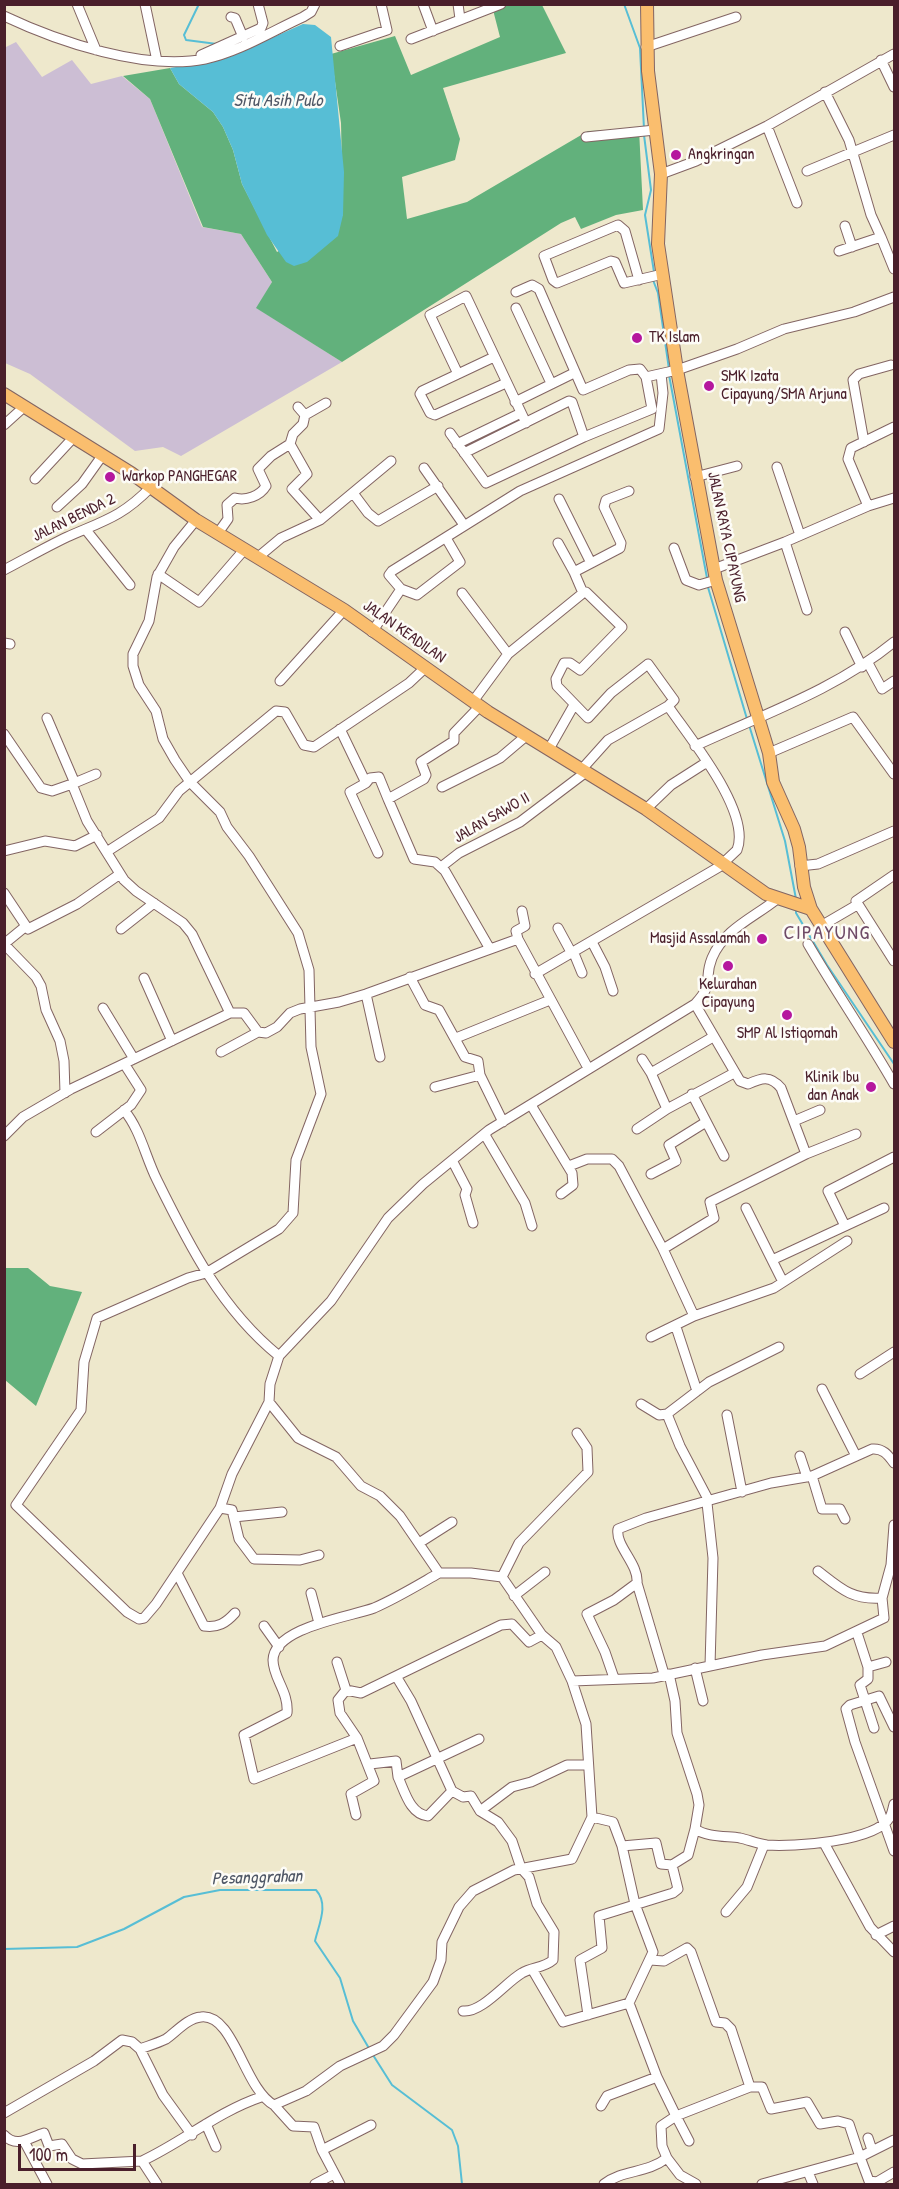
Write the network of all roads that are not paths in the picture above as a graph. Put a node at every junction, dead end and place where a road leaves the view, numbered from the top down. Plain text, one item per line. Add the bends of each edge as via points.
1 (77, 4) edge
2 (145, 4) edge
3 (258, 4) edge
4 (315, 4) edge
5 (381, 4) edge
6 (423, 4) edge
7 (458, 4) edge
8 (501, 4) edge
9 (647, 4) edge
10 (4, 16) edge
11 (231, 17) dead end
12 (736, 17) dead end
13 (460, 19) junction
14 (433, 31) junction
15 (243, 37) junction
16 (411, 39) dead end
17 (340, 46) dead end
18 (646, 47) junction
19 (96, 50) junction
20 (894, 54) edge
21 (881, 60) junction
22 (157, 61) junction
23 (186, 61) junction
24 (894, 87) edge
25 (825, 92) junction
26 (767, 126) junction
27 (647, 131) junction
28 (894, 135) edge
29 (586, 137) dead end
30 (853, 151) junction
31 (807, 171) dead end
32 (661, 174) junction
33 (797, 203) dead end
34 (845, 226) dead end
35 (881, 237) junction
36 (852, 247) junction
37 (839, 251) dead end
38 (894, 269) edge
39 (652, 277) junction
40 (516, 292) dead end
41 (894, 297) edge
42 (516, 308) dead end
43 (494, 357) junction
44 (891, 364) dead end
45 (675, 370) junction
46 (574, 373) junction
47 (458, 374) junction
48 (653, 375) junction
49 (506, 383) junction
50 (551, 383) junction
51 (4, 394) edge
52 (860, 396) dead end
53 (515, 402) junction
54 (326, 403) dead end
55 (25, 406) junction
56 (298, 407) dead end
57 (521, 413) junction
58 (305, 415) junction
59 (526, 423) junction
60 (4, 425) edge
61 (893, 432) edge
62 (450, 433) dead end
63 (584, 437) junction
64 (74, 438) junction
65 (867, 441) junction
66 (290, 444) junction
67 (458, 444) junction
68 (464, 453) junction
69 (102, 456) junction
70 (391, 461) dead end
71 (737, 466) dead end
72 (777, 466) dead end
73 (424, 468) dead end
74 (695, 477) junction
75 (34, 479) dead end
76 (438, 486) junction
77 (151, 487) junction
78 (629, 491) dead end
79 (353, 493) junction
80 (894, 498) edge
81 (559, 499) dead end
82 (868, 506) junction
83 (57, 507) dead end
84 (196, 520) junction
85 (320, 520) junction
86 (464, 525) junction
87 (86, 530) junction
88 (218, 533) junction
89 (800, 536) junction
90 (446, 538) junction
91 (785, 542) junction
92 (558, 543) dead end
93 (674, 548) dead end
94 (244, 550) junction
95 (257, 558) junction
96 (591, 563) junction
97 (4, 570) edge
98 (574, 572) junction
99 (158, 574) junction
100 (714, 577) junction
101 (130, 585) dead end
102 (401, 589) junction
103 (462, 592) dead end
104 (583, 593) junction
105 (344, 610) junction
106 (807, 610) dead end
107 (372, 632) junction
108 (844, 632) dead end
109 (894, 642) edge
110 (508, 654) junction
111 (865, 665) junction
112 (426, 667) junction
113 (280, 681) dead end
114 (894, 681) edge
115 (477, 703) junction
116 (574, 705) junction
117 (668, 706) junction
118 (47, 718) dead end
119 (755, 719) junction
120 (340, 729) junction
121 (4, 734) edge
122 (526, 736) junction
123 (695, 746) junction
124 (549, 749) junction
125 (769, 753) junction
126 (707, 762) junction
127 (584, 771) junction
128 (96, 774) dead end
129 (894, 774) edge
130 (190, 782) junction
131 (73, 783) junction
132 (366, 783) junction
133 (442, 787) dead end
134 (388, 799) junction
135 (646, 809) junction
136 (97, 835) junction
137 (892, 836) edge
138 (4, 851) edge
139 (108, 851) junction
140 (378, 853) dead end
141 (725, 862) junction
142 (800, 866) junction
143 (441, 867) junction
144 (120, 874) junction
145 (894, 875) edge
146 (4, 893) edge
147 (794, 899) junction
148 (154, 903) junction
149 (857, 905) junction
150 (522, 911) dead end
151 (26, 926) junction
152 (821, 926) junction
153 (558, 928) dead end
154 (122, 929) dead end
155 (518, 939) junction
156 (592, 942) junction
157 (808, 945) dead end
158 (490, 949) junction
159 (572, 952) junction
160 (894, 961) edge
161 (582, 973) dead end
162 (536, 974) junction
163 (410, 977) junction
164 (144, 978) dead end
165 (613, 992) dead end
166 (366, 994) junction
167 (550, 1000) junction
168 (694, 1004) junction
169 (310, 1006) junction
170 (103, 1008) dead end
171 (230, 1013) junction
172 (875, 1031) junction
173 (258, 1032) junction
174 (713, 1037) junction
175 (456, 1038) junction
176 (172, 1041) junction
177 (894, 1042) edge
178 (221, 1052) dead end
179 (380, 1057) dead end
180 (134, 1059) junction
181 (642, 1059) dead end
182 (125, 1065) junction
183 (588, 1068) junction
184 (890, 1069) edge
185 (734, 1073) junction
186 (651, 1074) junction
187 (480, 1075) junction
188 (894, 1084) edge
189 (435, 1087) dead end
190 (64, 1093) junction
191 (692, 1094) junction
192 (531, 1105) junction
193 (667, 1109) junction
194 (124, 1110) junction
195 (820, 1110) dead end
196 (794, 1121) junction
197 (503, 1122) junction
198 (706, 1122) junction
199 (636, 1129) dead end
200 (96, 1132) dead end
201 (856, 1134) dead end
202 (485, 1135) junction
203 (4, 1136) edge
204 (806, 1154) junction
205 (724, 1156) dead end
206 (894, 1157) edge
207 (453, 1162) junction
208 (569, 1166) junction
209 (651, 1174) dead end
210 (561, 1194) dead end
211 (746, 1208) dead end
212 (884, 1208) dead end
213 (472, 1223) dead end
214 (532, 1226) dead end
215 (845, 1226) junction
216 (847, 1241) dead end
217 (663, 1249) junction
218 (772, 1260) junction
219 (206, 1273) junction
220 (783, 1282) junction
221 (694, 1317) junction
222 (676, 1327) junction
223 (651, 1337) dead end
224 (779, 1347) dead end
225 (894, 1352) edge
226 (279, 1356) junction
227 (860, 1374) dead end
228 (822, 1389) dead end
229 (697, 1391) junction
230 (269, 1402) junction
231 (641, 1404) dead end
232 (667, 1414) junction
233 (728, 1415) dead end
234 (577, 1432) dead end
235 (800, 1456) dead end
236 (856, 1456) junction
237 (894, 1463) edge
238 (810, 1476) junction
239 (742, 1492) junction
240 (708, 1502) junction
241 (220, 1508) junction
242 (282, 1512) dead end
243 (234, 1517) junction
244 (845, 1519) dead end
245 (452, 1522) dead end
246 (894, 1525) edge
247 (419, 1543) junction
248 (319, 1555) dead end
249 (818, 1571) dead end
250 (545, 1572) dead end
251 (177, 1573) junction
252 (439, 1573) junction
253 (502, 1577) junction
254 (638, 1583) junction
255 (311, 1593) dead end
256 (514, 1596) junction
257 (882, 1598) junction
258 (235, 1612) dead end
259 (889, 1617) edge
260 (319, 1623) junction
261 (264, 1626) dead end
262 (856, 1633) junction
263 (542, 1635) junction
264 (279, 1647) junction
265 (338, 1662) dead end
266 (886, 1662) dead end
267 (710, 1666) junction
268 (868, 1667) junction
269 (695, 1668) junction
270 (666, 1674) junction
271 (396, 1676) junction
272 (614, 1678) junction
273 (573, 1681) junction
274 (346, 1690) junction
275 (703, 1701) dead end
276 (865, 1702) junction
277 (894, 1727) edge
278 (874, 1728) dead end
279 (357, 1738) junction
280 (478, 1739) dead end
281 (436, 1760) junction
282 (370, 1764) junction
283 (588, 1765) junction
284 (398, 1777) junction
285 (452, 1791) junction
286 (894, 1804) edge
287 (480, 1811) junction
288 (356, 1815) dead end
289 (592, 1817) junction
290 (884, 1823) junction
291 (695, 1829) junction
292 (824, 1843) junction
293 (764, 1845) junction
294 (622, 1846) junction
295 (894, 1851) edge
296 (672, 1864) junction
297 (520, 1868) junction
298 (635, 1904) junction
299 (726, 1912) dead end
300 (894, 1926) edge
301 (876, 1935) junction
302 (894, 1952) edge
303 (650, 1960) junction
304 (532, 1969) junction
305 (628, 2004) junction
306 (463, 2011) dead end
307 (588, 2015) junction
308 (140, 2049) junction
309 (657, 2077) junction
310 (750, 2087) junction
311 (261, 2097) junction
312 (274, 2105) junction
313 (601, 2106) dead end
314 (4, 2113) edge
315 (676, 2116) junction
316 (206, 2124) junction
317 (371, 2124) dead end
318 (4, 2135) edge
319 (192, 2135) junction
320 (868, 2138) dead end
321 (894, 2140) edge
322 (24, 2141) junction
323 (689, 2141) dead end
324 (216, 2146) dead end
325 (322, 2150) junction
326 (872, 2150) junction
327 (860, 2157) junction
328 (667, 2158) junction
329 (142, 2161) junction
330 (808, 2172) junction
331 (894, 2172) edge
332 (334, 2174) junction
333 (47, 2184) edge
334 (157, 2184) edge
335 (315, 2184) edge
336 (340, 2184) edge
337 (604, 2184) edge
338 (696, 2184) edge
339 (762, 2184) edge
340 (813, 2184) edge

1 - 19 street
2 - 22 street
3 - 15 street via 262,27
4 - 23 street via 303,17 225,52
5 - 17 street via 387,30
6 - 14 street
7 - 13 street
8 - 13 street
9 - 18 main road, JALAN RAYA CIPAYUNG
10 - 19 street
11 - 15 street
12 - 18 street
13 - 14 street
14 - 16 street
15 - 23 street
18 - 27 main road, JALAN RAYA CIPAYUNG
19 - 22 street
20 - 21 street
21 - 24 street
21 - 25 street
22 - 23 street
25 - 26 street
25 - 30 street
26 - 32 street
26 - 33 street
27 - 29 street
27 - 32 main road, JALAN RAYA CIPAYUNG
28 - 30 street
30 - 31 street
30 - 35 street
32 - 39 main road, JALAN RAYA CIPAYUNG
34 - 36 street
35 - 36 street
35 - 38 street
36 - 37 street
39 - 39 street via 618,225 544,256 555,282 611,261 624,283
39 - 45 main road, JALAN RAYA CIPAYUNG
40 - 46 street via 532,285 539,290
41 - 45 street via 854,312 784,329 758,342
42 - 50 street
43 - 47 street
43 - 47 street via 468,299 462,296 429,315
43 - 49 street
44 - 65 street via 859,374 853,380
45 - 48 street
45 - 74 main road, JALAN RAYA CIPAYUNG
46 - 48 street via 585,391 634,369
46 - 50 street
47 - 49 street via 420,392 432,415
48 - 63 street via 652,409
48 - 86 street via 663,393 659,429 520,491
49 - 53 street
50 - 53 street
51 - 55 main road, JALAN KEADILAN
52 - 65 street
53 - 57 street
54 - 58 street
55 - 60 street
55 - 64 main road, JALAN KEADILAN
56 - 58 street
57 - 59 street
57 - 67 street
58 - 66 street
59 - 63 street via 571,401
59 - 68 street
61 - 65 street
62 - 67 street
63 - 68 street via 486,483
64 - 69 main road, JALAN KEADILAN
64 - 75 street
65 - 82 street via 851,447 848,459
66 - 85 street via 307,474 292,489
66 - 88 street via 258,469 266,486 264,491 243,500 235,498 227,505 228,519
67 - 68 street
69 - 77 main road, JALAN KEADILAN
69 - 83 street via 82,484
70 - 79 street
71 - 74 street
72 - 89 street
73 - 76 street
74 - 100 main road, JALAN RAYA CIPAYUNG
76 - 79 street via 378,521
76 - 86 street
77 - 84 main road, JALAN KEADILAN
77 - 87 street, JALAN BENDA 2 via 117,516
78 - 96 street via 606,500 604,507 620,548
79 - 85 street
80 - 82 street
81 - 96 street
82 - 89 street
84 - 88 main road, JALAN KEADILAN
84 - 99 street
85 - 95 street via 277,541
86 - 90 street
87 - 97 street, JALAN BENDA 2
87 - 101 street
88 - 94 main road, JALAN KEADILAN
89 - 91 street
90 - 102 street via 389,573
90 - 102 street via 460,562 417,595
91 - 100 street
91 - 106 street
92 - 98 street
93 - 100 street via 683,577 699,585
94 - 95 main road, JALAN KEADILAN
94 - 99 street via 199,602
95 - 105 main road, JALAN KEADILAN
96 - 98 street
98 - 104 street
99 - 130 street via 148,621 133,654 133,666 139,685 156,711 163,739
100 - 119 main road, JALAN RAYA CIPAYUNG
102 - 107 street
103 - 110 street
104 - 110 street
104 - 116 street via 622,626 580,670 566,662 561,669 555,682
105 - 107 main road, JALAN KEADILAN
105 - 113 street
107 - 112 main road, JALAN KEADILAN
108 - 111 street
109 - 111 street
110 - 115 street via 488,679
111 - 114 street via 882,689
111 - 119 street via 790,706
112 - 115 main road, JALAN KEADILAN
112 - 120 street via 409,683
115 - 122 main road, JALAN KEADILAN
115 - 134 street via 454,733 454,741 420,764 424,779
116 - 117 street via 588,718 611,693 648,664 674,700
116 - 124 street
117 - 123 street
117 - 127 street, JALAN SAWO II via 608,740
118 - 131 street
119 - 123 street
119 - 125 main road, JALAN RAYA CIPAYUNG
120 - 130 street via 309,748 285,712 276,711
120 - 132 street
121 - 131 street via 40,788 48,792
122 - 124 main road, JALAN KEADILAN
122 - 133 street via 500,758
123 - 126 street
124 - 127 main road, JALAN KEADILAN
125 - 129 street via 853,717
125 - 142 main road, JALAN RAYA CIPAYUNG via 773,782 794,829
126 - 135 street via 671,785
126 - 141 street via 739,828 737,850
127 - 135 main road, JALAN KEADILAN
127 - 143 street, JALAN SAWO II via 520,822
128 - 131 street
130 - 139 street via 159,818
130 - 169 street via 220,812 298,933 309,970
131 - 136 street via 87,821
132 - 134 street via 379,777
132 - 140 street via 350,792
134 - 143 street via 414,859 435,862
135 - 141 main road, JALAN KEADILAN
136 - 138 street via 75,846 45,841
136 - 139 street
137 - 142 street via 818,864
139 - 144 street
141 - 147 main road, JALAN KEADILAN
141 - 156 street
142 - 147 main road, JALAN RAYA CIPAYUNG
143 - 158 street
144 - 148 street
144 - 151 street via 77,904 30,929
145 - 149 street via 858,898
146 - 151 street
147 - 152 main road, JALAN RAYA CIPAYUNG
147 - 168 street via 729,932 712,959 706,993
148 - 154 street
148 - 171 street via 183,922 192,934
149 - 152 street
149 - 160 street
150 - 155 street via 525,926 516,931
151 - 190 street via 4,944 41,986 46,1010 60,1041
152 - 172 main road, JALAN RAYA CIPAYUNG
153 - 159 street
155 - 158 street
155 - 162 street
156 - 159 street
156 - 165 street
157 - 172 street via 840,998
158 - 163 street
159 - 161 street
159 - 162 street
162 - 167 street
163 - 166 street
163 - 175 street via 425,1005 439,1010
164 - 176 street
166 - 169 street
166 - 179 street
167 - 175 street
167 - 183 street
168 - 174 street
168 - 183 street
169 - 173 street via 290,1013 266,1033
169 - 219 street via 311,1047 321,1095 296,1160 293,1213 279,1229
170 - 180 street
171 - 173 street via 244,1013
171 - 176 street
172 - 177 main road, JALAN RAYA CIPAYUNG
172 - 184 street
173 - 178 street
174 - 185 street
174 - 186 street
175 - 187 street via 465,1057 478,1061
176 - 180 street
180 - 182 street
181 - 186 street
182 - 190 street
182 - 194 street via 141,1090
183 - 192 street
184 - 188 street
185 - 191 street
185 - 196 street via 748,1084 763,1077 775,1080
186 - 193 street
187 - 189 street
187 - 197 street
190 - 203 street via 23,1117
191 - 193 street
191 - 198 street
192 - 197 street
192 - 208 street
193 - 199 street
194 - 200 street
194 - 219 street via 136,1125 157,1179
195 - 196 street
196 - 204 street
197 - 202 street
198 - 205 street
198 - 209 street via 669,1145 676,1161
201 - 204 street
202 - 207 street
202 - 214 street via 525,1203
204 - 217 street via 710,1202 714,1218
206 - 215 street via 828,1191
207 - 213 street via 467,1189
207 - 226 street via 388,1218 331,1300
208 - 210 street via 573,1185
208 - 217 street via 591,1158 612,1159
211 - 218 street
212 - 215 street
215 - 218 street
216 - 220 street
217 - 221 street
218 - 220 street
219 - 226 street via 241,1323
219 - 251 street via 95,1320 84,1362 81,1410 16,1505 127,1612 139,1619 156,1604
220 - 221 street
221 - 222 street
222 - 223 street
222 - 229 street
224 - 229 street
225 - 227 street
226 - 230 street
228 - 236 street
229 - 232 street
230 - 241 street via 232,1474
230 - 247 street via 297,1437 336,1457 362,1486 380,1496
231 - 232 street via 659,1415
232 - 240 street
233 - 239 street
234 - 253 street via 587,1448 586,1476 519,1543
235 - 238 street
236 - 237 street via 878,1448
236 - 238 street
238 - 239 street
238 - 244 street via 822,1509 840,1509
239 - 240 street
240 - 254 street via 617,1530
240 - 267 street via 713,1558
241 - 243 street via 230,1508
241 - 251 street
242 - 243 street
243 - 248 street via 239,1539 255,1558 300,1560
245 - 247 street
246 - 257 street via 891,1564
247 - 252 street
249 - 257 street via 849,1594
250 - 256 street
251 - 258 street via 204,1626 226,1622
252 - 253 street
252 - 260 street via 371,1609
253 - 256 street
254 - 270 street
254 - 272 street via 587,1614
255 - 260 street
256 - 263 street
257 - 259 street
259 - 262 street
260 - 264 street
261 - 264 street
262 - 267 street via 825,1646
262 - 268 street
263 - 271 street via 529,1642 509,1623
263 - 273 street via 556,1647
264 - 279 street via 273,1660 286,1692 288,1711 244,1735 254,1779
265 - 274 street
266 - 268 street
267 - 269 street
268 - 276 street via 868,1679 860,1685
269 - 270 street
269 - 275 street
270 - 272 street via 631,1681
270 - 291 street via 675,1701 676,1733 697,1794
271 - 274 street via 361,1693
271 - 281 street
272 - 273 street
273 - 283 street via 586,1724
274 - 279 street via 338,1706
276 - 277 street via 880,1697
276 - 278 street
276 - 290 street via 846,1709
279 - 282 street
280 - 281 street
281 - 284 street
281 - 285 street
282 - 284 street via 396,1761
282 - 288 street via 374,1781 351,1794
283 - 287 street via 567,1765 512,1787
283 - 289 street
284 - 285 street via 414,1809 426,1817
285 - 287 street via 463,1797 471,1796
286 - 290 street
287 - 297 street via 506,1832
289 - 294 street via 613,1822
289 - 297 street via 572,1859
290 - 292 street via 845,1840
290 - 295 street
291 - 293 street
291 - 296 street via 688,1855
292 - 293 street
292 - 301 street
293 - 299 street via 747,1887
294 - 296 street via 656,1843 661,1864
294 - 298 street
296 - 298 street via 678,1889
297 - 304 street via 529,1877 537,1904 554,1932 552,1960
297 - 312 street via 473,1891 459,1907 442,1942 433,1982 394,2036 287,2102
298 - 303 street via 653,1952
298 - 307 street via 599,1916 602,1948 580,1960
300 - 301 street
301 - 302 street
303 - 305 street
303 - 310 street via 664,1961 687,1948 691,1952 716,2022 731,2029
304 - 306 street via 472,2011
304 - 307 street via 563,2022
305 - 307 street
305 - 309 street
308 - 311 street via 162,2041 194,2018 215,2019 228,2034
308 - 314 street via 122,2040 94,2061
308 - 319 street via 163,2095
309 - 313 street via 606,2097
309 - 315 street
310 - 315 street
310 - 327 street via 762,2087 771,2109 807,2102 820,2124 849,2124
311 - 312 street
311 - 316 street
312 - 325 street via 293,2126 314,2127
315 - 323 street
315 - 328 street via 661,2126
316 - 319 street
316 - 324 street
317 - 325 street
318 - 322 street via 13,2142
319 - 329 street
320 - 326 street
321 - 326 street
322 - 329 street via 45,2133 49,2146 62,2144 72,2159 82,2164
322 - 333 street
325 - 332 street
326 - 327 street
327 - 330 street
327 - 331 street via 869,2181 877,2182
328 - 337 street via 655,2168 628,2172
328 - 338 street via 680,2175
329 - 334 street
330 - 339 street
330 - 340 street
332 - 335 street
332 - 336 street

